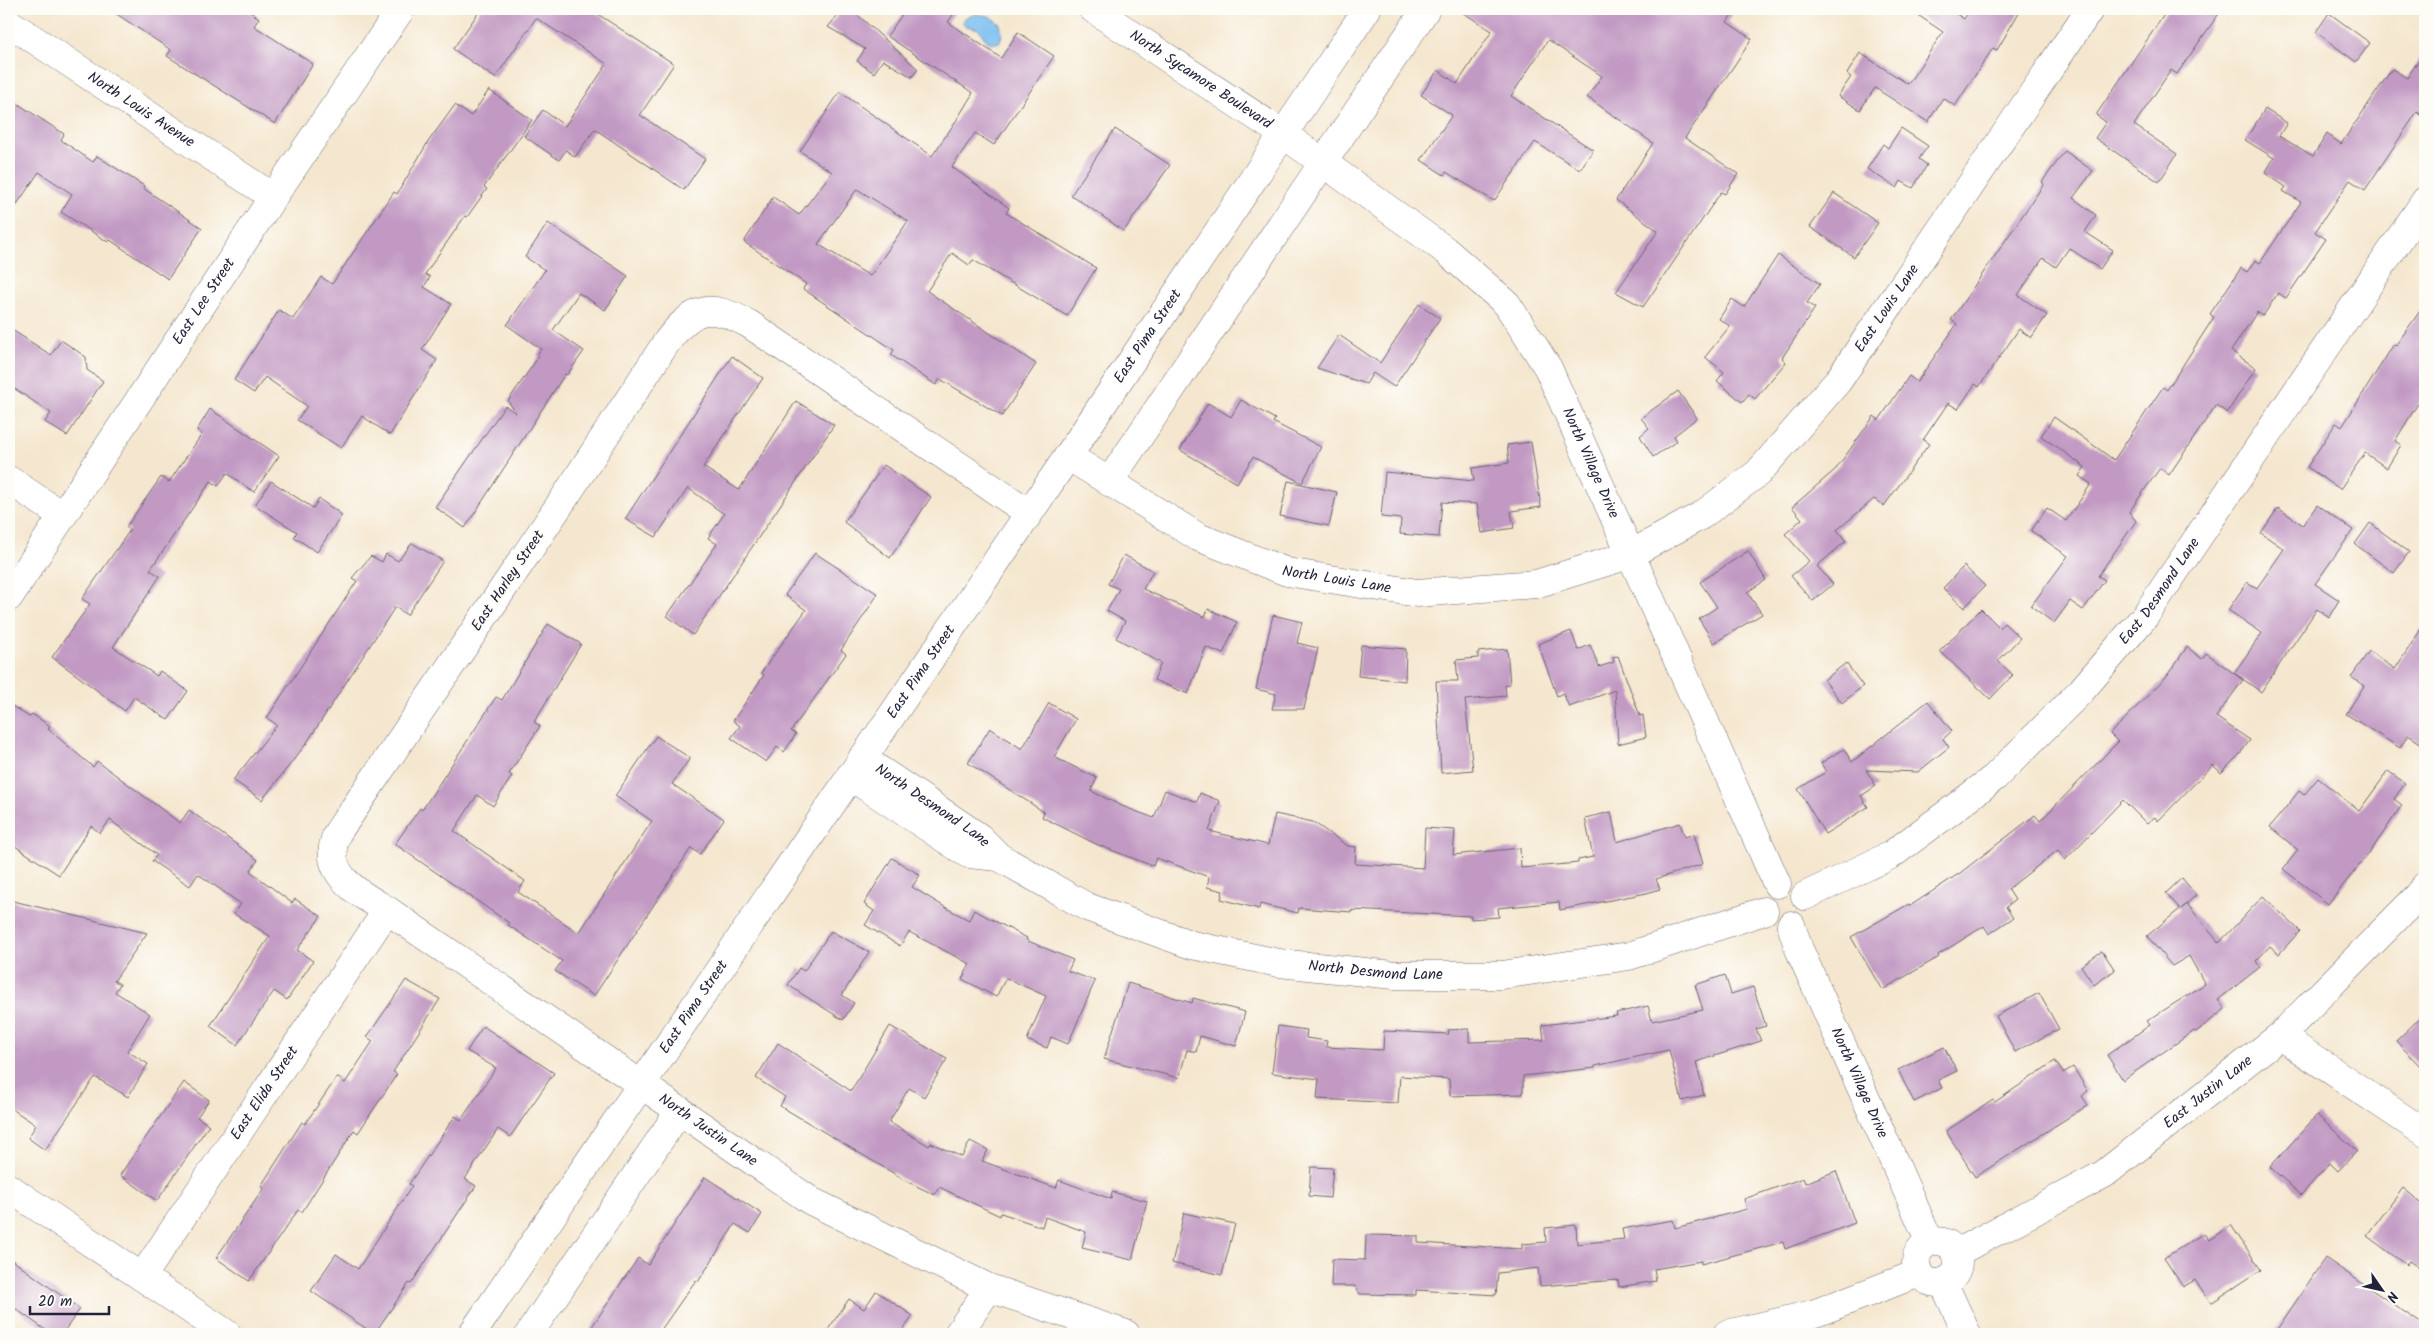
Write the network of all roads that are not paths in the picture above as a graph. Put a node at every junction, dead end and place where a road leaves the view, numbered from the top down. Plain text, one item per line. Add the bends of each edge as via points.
1 (401, 9) edge
2 (1093, 9) edge
3 (1367, 9) edge
4 (1426, 9) edge
5 (2090, 9) edge
6 (9, 23) edge
7 (1283, 134) junction
8 (1323, 162) junction
9 (273, 197) junction
10 (2425, 201) edge
11 (1068, 456) junction
12 (9, 480) edge
13 (1109, 482) junction
14 (1029, 513) junction
15 (63, 516) junction
16 (1630, 555) junction
17 (9, 597) edge
18 (856, 767) junction
19 (333, 856) joint
20 (1777, 884) junction
21 (2425, 886) edge
22 (1805, 896) junction
23 (387, 910) junction
24 (1764, 910) junction
25 (1791, 925) junction
26 (2280, 1036) junction
27 (643, 1084) junction
28 (680, 1110) junction
29 (2425, 1133) edge
30 (9, 1188) edge
31 (1930, 1242) junction
32 (1956, 1253) junction
33 (142, 1277) junction
34 (1931, 1277) junction
35 (989, 1288) junction
36 (226, 1334) edge
37 (472, 1334) edge
38 (529, 1334) edge
39 (958, 1334) edge
40 (1126, 1334) edge
41 (1727, 1334) edge
42 (1967, 1334) edge

1 - 9 street, East Lee Street
2 - 7 street, North Sycamore Boulevard
3 - 7 street, East Pima Street
4 - 8 street
5 - 16 street, East Louis Lane via 1838,382 1811,415 1758,473 1702,515
6 - 9 street, North Louis Avenue
7 - 8 street, North Village Drive
7 - 11 street, East Pima Street
8 - 13 street
8 - 16 street, North Village Drive via 1445,250 1507,304 1548,368
9 - 15 street, East Lee Street
10 - 22 street, East Desmond Lane via 2145,616 2081,691 1995,778 1891,855
11 - 13 street, North Louis Lane
11 - 14 street, East Pima Street
12 - 15 street
13 - 16 street, North Louis Lane via 1198,537 1287,572 1417,593 1536,584
14 - 18 street, East Pima Street
14 - 19 street, East Harley Street via 749,324 716,310 695,313 675,330 666,343 354,808 336,836
15 - 17 street, East Lee Street
16 - 20 street, North Village Drive
18 - 24 street, North Desmond Lane via 978,837 1000,857 1087,906 1192,945 1279,963 1394,975 1502,975 1629,956
18 - 27 street, East Pima Street
19 - 23 street, North Justin Lane via 334,865 342,877 358,892
20 - 22 street via 1795,885
20 - 24 street via 1766,894
21 - 26 street, East Justin Lane
22 - 25 street via 1806,910
23 - 27 street, North Justin Lane
23 - 33 street, East Elida Street
24 - 25 street via 1777,924
25 - 31 street, North Village Drive
26 - 29 street
26 - 32 street, East Justin Lane via 2104,1174
27 - 28 street, North Justin Lane
27 - 37 street, East Pima Street
28 - 35 street, North Justin Lane via 811,1201
28 - 38 street
30 - 33 street
31 - 32 street via 1947,1243
31 - 34 street via 1917,1253 1916,1267
32 - 34 street via 1954,1273
33 - 36 street
34 - 41 street via 1813,1314
34 - 42 street
35 - 39 street
35 - 40 street, North Justin Lane

